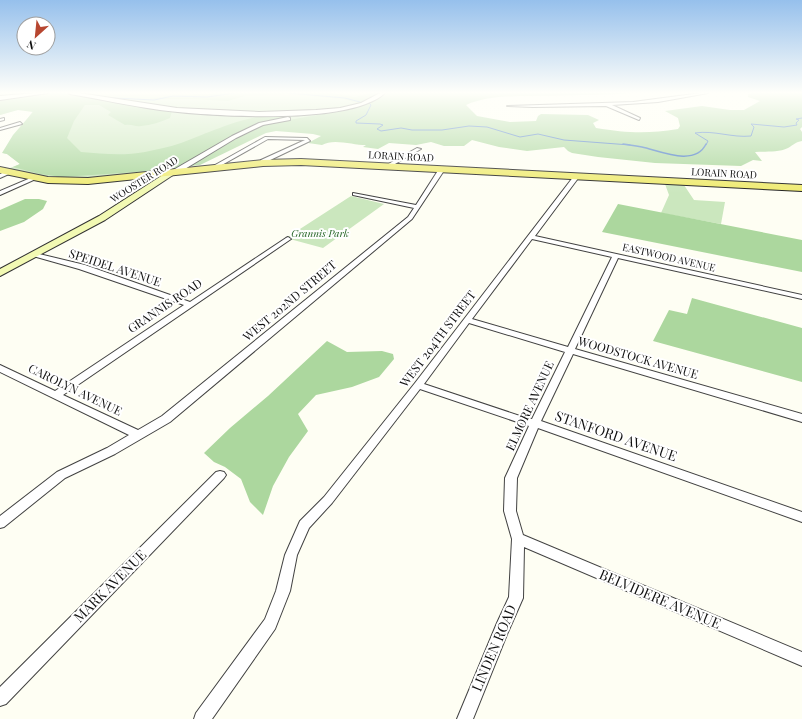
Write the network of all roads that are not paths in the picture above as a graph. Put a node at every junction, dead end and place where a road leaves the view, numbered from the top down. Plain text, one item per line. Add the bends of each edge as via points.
1 (256, 127) edge
2 (419, 149) dead end
3 (263, 163) junction
4 (386, 166) junction
5 (211, 169) junction
6 (442, 169) junction
7 (3, 173) edge
8 (172, 173) junction
9 (576, 177) junction
10 (35, 178) junction
11 (0, 188) edge
12 (802, 188) edge
13 (8, 189) junction
14 (0, 193) edge
15 (355, 194) dead end
16 (418, 208) junction
17 (531, 237) junction
18 (288, 239) dead end
19 (35, 255) junction
20 (616, 256) junction
21 (0, 273) edge
22 (802, 297) edge
23 (189, 304) junction
24 (466, 320) junction
25 (571, 351) junction
26 (0, 368) edge
27 (418, 385) junction
28 (56, 395) junction
29 (802, 418) edge
30 (535, 423) junction
31 (138, 435) junction
32 (220, 475) dead end
33 (802, 517) edge
34 (0, 523) edge
35 (518, 539) junction
36 (517, 576) joint
37 (802, 658) edge
38 (0, 698) edge
39 (202, 719) edge
40 (465, 719) edge

1 - 8 street, WOOSTER ROAD
2 - 4 street
3 - 4 main road, LORAIN ROAD
3 - 5 main road, LORAIN ROAD
3 - 5 street via 308,141 307,139 267,138
4 - 6 main road, LORAIN ROAD
5 - 8 main road, LORAIN ROAD
6 - 9 main road, LORAIN ROAD
6 - 16 street, WEST 202ND STREET
7 - 10 main road, LORAIN ROAD
8 - 10 main road, LORAIN ROAD via 88,181
8 - 19 main road, WOOSTER ROAD via 102,218
9 - 12 main road, LORAIN ROAD
9 - 17 street, WEST 204TH STREET
10 - 13 street
11 - 13 street
13 - 14 street
15 - 16 street
16 - 31 street, WEST 202ND STREET via 410,218 166,419
17 - 20 street, EASTWOOD AVENUE
17 - 24 street, WEST 204TH STREET
18 - 23 street, GRANNIS ROAD
19 - 21 main road, WOOSTER ROAD
19 - 23 street, SPEIDEL AVENUE via 82,267
20 - 22 street, EASTWOOD AVENUE
20 - 25 street, ELMORE AVENUE
23 - 28 street, GRANNIS ROAD
24 - 25 street, WOODSTOCK AVENUE
24 - 27 street, WEST 204TH STREET
25 - 29 street, WOODSTOCK AVENUE
25 - 30 street, ELMORE AVENUE
26 - 28 street, CAROLYN AVENUE
27 - 30 street, STANFORD AVENUE via 525,422
27 - 39 street, WEST 204TH STREET via 328,500 304,525 291,556 283,591 270,624
28 - 31 street, CAROLYN AVENUE
30 - 33 street, STANFORD AVENUE
30 - 35 street, ELMORE AVENUE via 511,478 510,511
31 - 34 street, WEST 202ND STREET via 61,475
32 - 38 street, MARK AVENUE
35 - 36 street, ELMORE AVENUE
35 - 37 street, BELVIDERE AVENUE
36 - 40 street, LINDEN ROAD via 516,598

